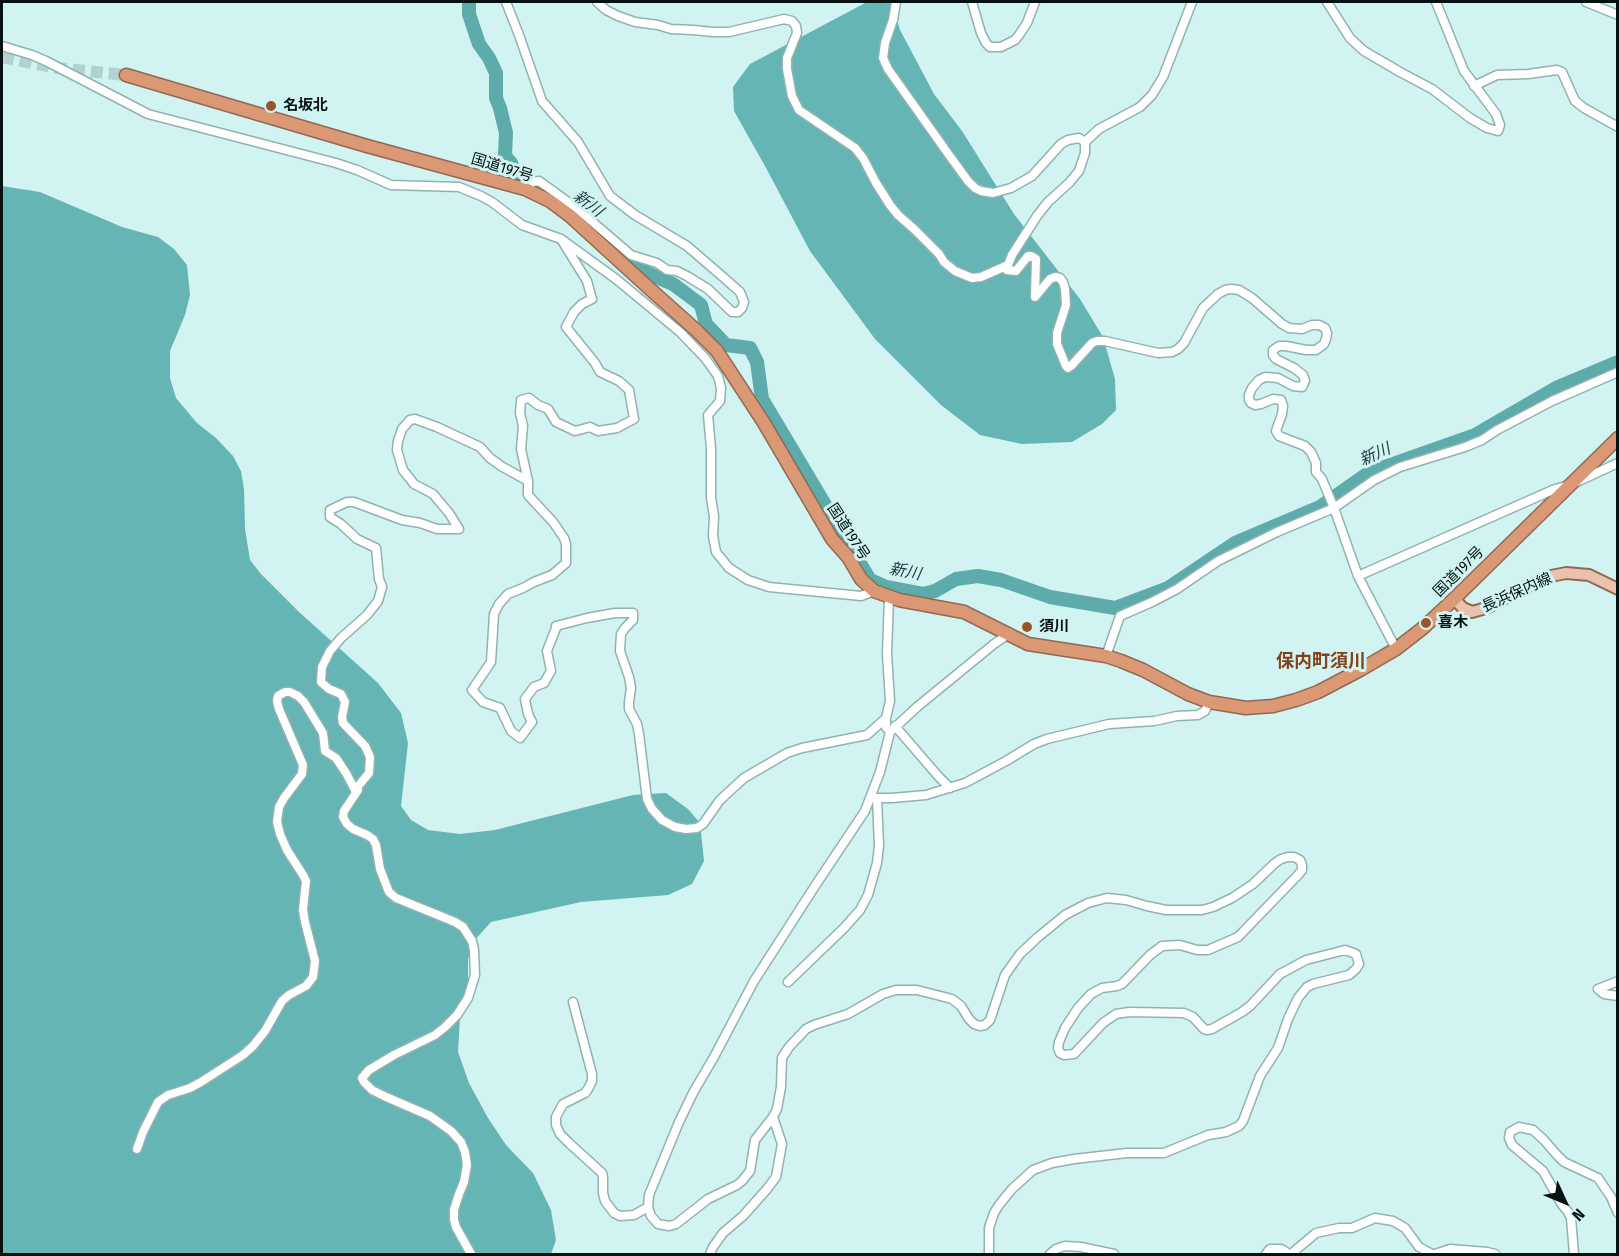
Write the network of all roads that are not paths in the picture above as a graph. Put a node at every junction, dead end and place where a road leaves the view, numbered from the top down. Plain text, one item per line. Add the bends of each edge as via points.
1 (506, 2) edge
2 (597, 2) edge
3 (896, 2) edge
4 (972, 2) edge
5 (1035, 2) edge
6 (1192, 2) edge
7 (1327, 2) edge
8 (1436, 2) edge
9 (1586, 2) edge
10 (1617, 15) edge
11 (2, 46) edge
12 (126, 75) tunnel mouth
13 (1474, 86) junction
14 (1617, 127) edge
15 (1085, 142) junction
16 (561, 239) junction
17 (628, 260) junction
18 (1008, 265) junction
19 (1617, 372) edge
20 (1617, 438) edge
21 (1617, 463) edge
22 (528, 481) junction
23 (1570, 485) junction
24 (1334, 508) junction
25 (1358, 576) junction
26 (1617, 589) edge
27 (874, 591) junction
28 (889, 597) junction
29 (1454, 599) junction
30 (1010, 633) junction
31 (1396, 649) junction
32 (1106, 656) junction
33 (1209, 702) junction
34 (886, 718) junction
35 (892, 729) junction
36 (950, 788) junction
37 (355, 790) junction
38 (874, 798) junction
39 (1617, 981) edge
40 (788, 982) dead end
41 (1617, 996) edge
42 (573, 1002) dead end
43 (773, 1117) junction
44 (137, 1149) dead end
45 (648, 1208) junction
46 (1617, 1213) edge
47 (471, 1254) edge
48 (710, 1254) edge
49 (989, 1254) edge
50 (1050, 1254) edge
51 (1114, 1254) edge
52 (1266, 1254) edge
53 (1290, 1254) edge
54 (1433, 1254) edge
55 (1495, 1254) edge
56 (1574, 1254) edge

1 - 17 street via 542,101 578,142 610,196 687,246 740,292 742,308 732,312 708,289 677,271 657,263
2 - 18 street via 618,16 671,29 729,32 784,19 792,21 797,33 787,58 792,96 799,110 855,148 890,205 954,271 981,277
3 - 15 street via 883,58 975,188 993,193 1011,188 1032,176 1061,144 1079,138
4 - 5 street via 986,43 1000,47 1019,35
6 - 15 street via 1152,95
7 - 13 street via 1350,38 1364,51 1432,89 1478,123 1498,131 1496,114
8 - 13 street
9 - 10 street
11 - 16 street via 46,61 148,114 357,170 391,185 459,188 492,202 522,225
12 - 17 highway, 国道197号 via 525,189 550,201
13 - 14 street via 1497,75 1557,70 1562,72 1575,101
15 - 18 street via 1079,171 1037,216
16 - 22 street via 587,281 592,299 574,312 566,327 600,372 628,390 634,419 617,428 575,431 556,422 548,409 529,398 520,400 521,449
16 - 27 street via 680,332 718,376 720,401 708,415 713,536 716,552 729,568 769,587 861,596
17 - 27 highway, 国道197号 via 650,290 717,351 832,539
18 - 24 street via 1007,270 1016,271 1028,256 1036,259 1035,297 1050,279 1060,278 1063,282 1066,305 1057,344 1068,368 1097,341 1158,353 1172,352 1184,343 1203,308 1218,294 1231,289 1252,298 1289,328 1325,328 1324,344 1316,350 1286,346 1273,350 1276,359 1303,375 1302,387 1265,377 1249,395 1251,404 1256,405 1281,400 1282,414 1276,431 1311,452
19 - 24 street via 1552,401 1482,440 1400,467
20 - 23 highway, 国道197号
21 - 23 street
22 - 34 street via 528,495 564,538 567,563 552,575 508,594 499,604 494,614 491,662 472,690 483,702 500,708 511,731 520,738 532,722 525,699 534,687 544,683 551,671 547,651 556,626 623,613 633,613 633,620 621,634 620,651 629,677 629,710 637,724 647,799 662,820 675,827 697,828 744,778 787,753 867,735
22 - 37 street via 501,466 480,447 415,419 402,429 398,441 403,470 414,484 433,494 459,529 436,529 354,502 330,510 330,517 357,539 376,548 382,588 378,601 341,638 322,667 321,682 341,694 345,702 343,723 370,757 369,773
23 - 25 street
23 - 29 highway, 国道197号
24 - 25 street
24 - 32 street via 1218,561 1177,589 1120,616
25 - 31 street
26 - 29 main road, 長浜保内線 via 1589,575 1566,573 1472,612
27 - 28 highway, 国道197号
28 - 30 highway, 国道197号 via 964,612
28 - 34 street via 890,701
29 - 31 highway, 国道197号
30 - 32 highway, 国道197号 via 1028,644
30 - 35 street
31 - 33 highway, 国道197号 via 1296,700 1246,708
32 - 33 highway, 国道197号
33 - 36 street via 1198,715 1109,724 1047,739
34 - 35 street via 886,727
35 - 36 street
35 - 38 street
36 - 38 street via 926,795
37 - 44 street via 336,758 325,751 322,733 304,702 290,692 278,696 279,710 303,765 302,774 279,807 277,822 287,850 306,881 303,910 315,961 313,977 282,1001 265,1031 243,1055 201,1082 158,1102
37 - 47 street via 343,818 353,829 373,839 389,892 455,922 472,941 473,986 457,1015 435,1035 394,1055 362,1078 372,1090 430,1116 461,1142 467,1165 454,1220
38 - 40 street via 878,863 868,895 844,928
38 - 45 street via 754,981 694,1091 652,1185
39 - 41 street via 1598,988 1604,994
42 - 45 street via 592,1081 585,1093 563,1104 556,1125 560,1134 602,1173 605,1201 614,1213 634,1215
43 - 45 street via 755,1140 750,1170 737,1185 669,1226 658,1224
43 - 48 street via 782,1144 776,1177 723,1233
43 - 49 street via 779,1101 782,1058 814,1025 848,1014 890,991 917,990 952,999 974,1024 985,1025 1013,963 1037,938 1076,909 1107,898 1166,909 1202,910 1232,898 1281,859 1300,860 1302,870 1242,934 1208,950 1180,945 1156,950 1122,984 1091,994 1072,1016 1059,1042 1060,1053 1074,1053 1110,1017 1128,1012 1184,1013 1204,1029 1212,1029 1242,1012 1286,970 1324,954 1345,950 1356,954 1359,964 1353,972 1313,984 1298,998 1243,1121 1233,1130 1208,1135 1164,1153 1084,1158 1033,1170 994,1213 989,1228
46 - 56 street via 1598,1178 1564,1162 1533,1130 1519,1127 1510,1132 1512,1144 1543,1171 1568,1212
50 - 51 street via 1065,1246
52 - 53 street via 1270,1249
53 - 54 street via 1316,1233 1352,1228 1375,1218 1405,1228 1419,1247
54 - 55 street via 1450,1249

